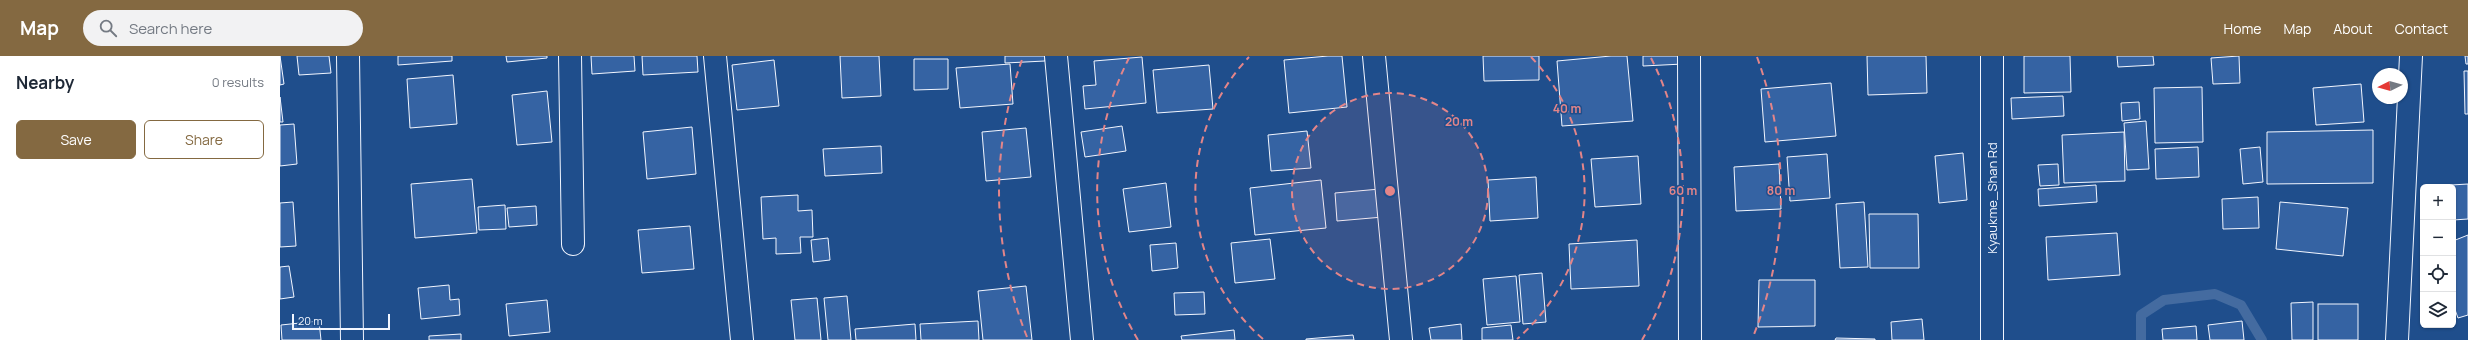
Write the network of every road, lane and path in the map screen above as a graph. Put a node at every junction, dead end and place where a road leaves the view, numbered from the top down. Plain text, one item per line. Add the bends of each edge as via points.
1 (348, 56) edge
2 (570, 56) edge
3 (715, 56) edge
4 (1056, 56) edge
5 (1374, 56) edge
6 (1689, 56) edge
7 (1992, 56) edge
8 (2411, 56) edge
9 (573, 244) dead end
10 (352, 340) edge
11 (742, 340) edge
12 (1082, 340) edge
13 (1401, 340) edge
14 (1690, 340) edge
15 (1992, 340) edge
16 (2397, 340) edge

1 - 10 street
2 - 9 street
3 - 11 street
4 - 12 street
5 - 13 street
6 - 14 street
7 - 15 street, Kyaukme_Shan Rd
8 - 16 street

